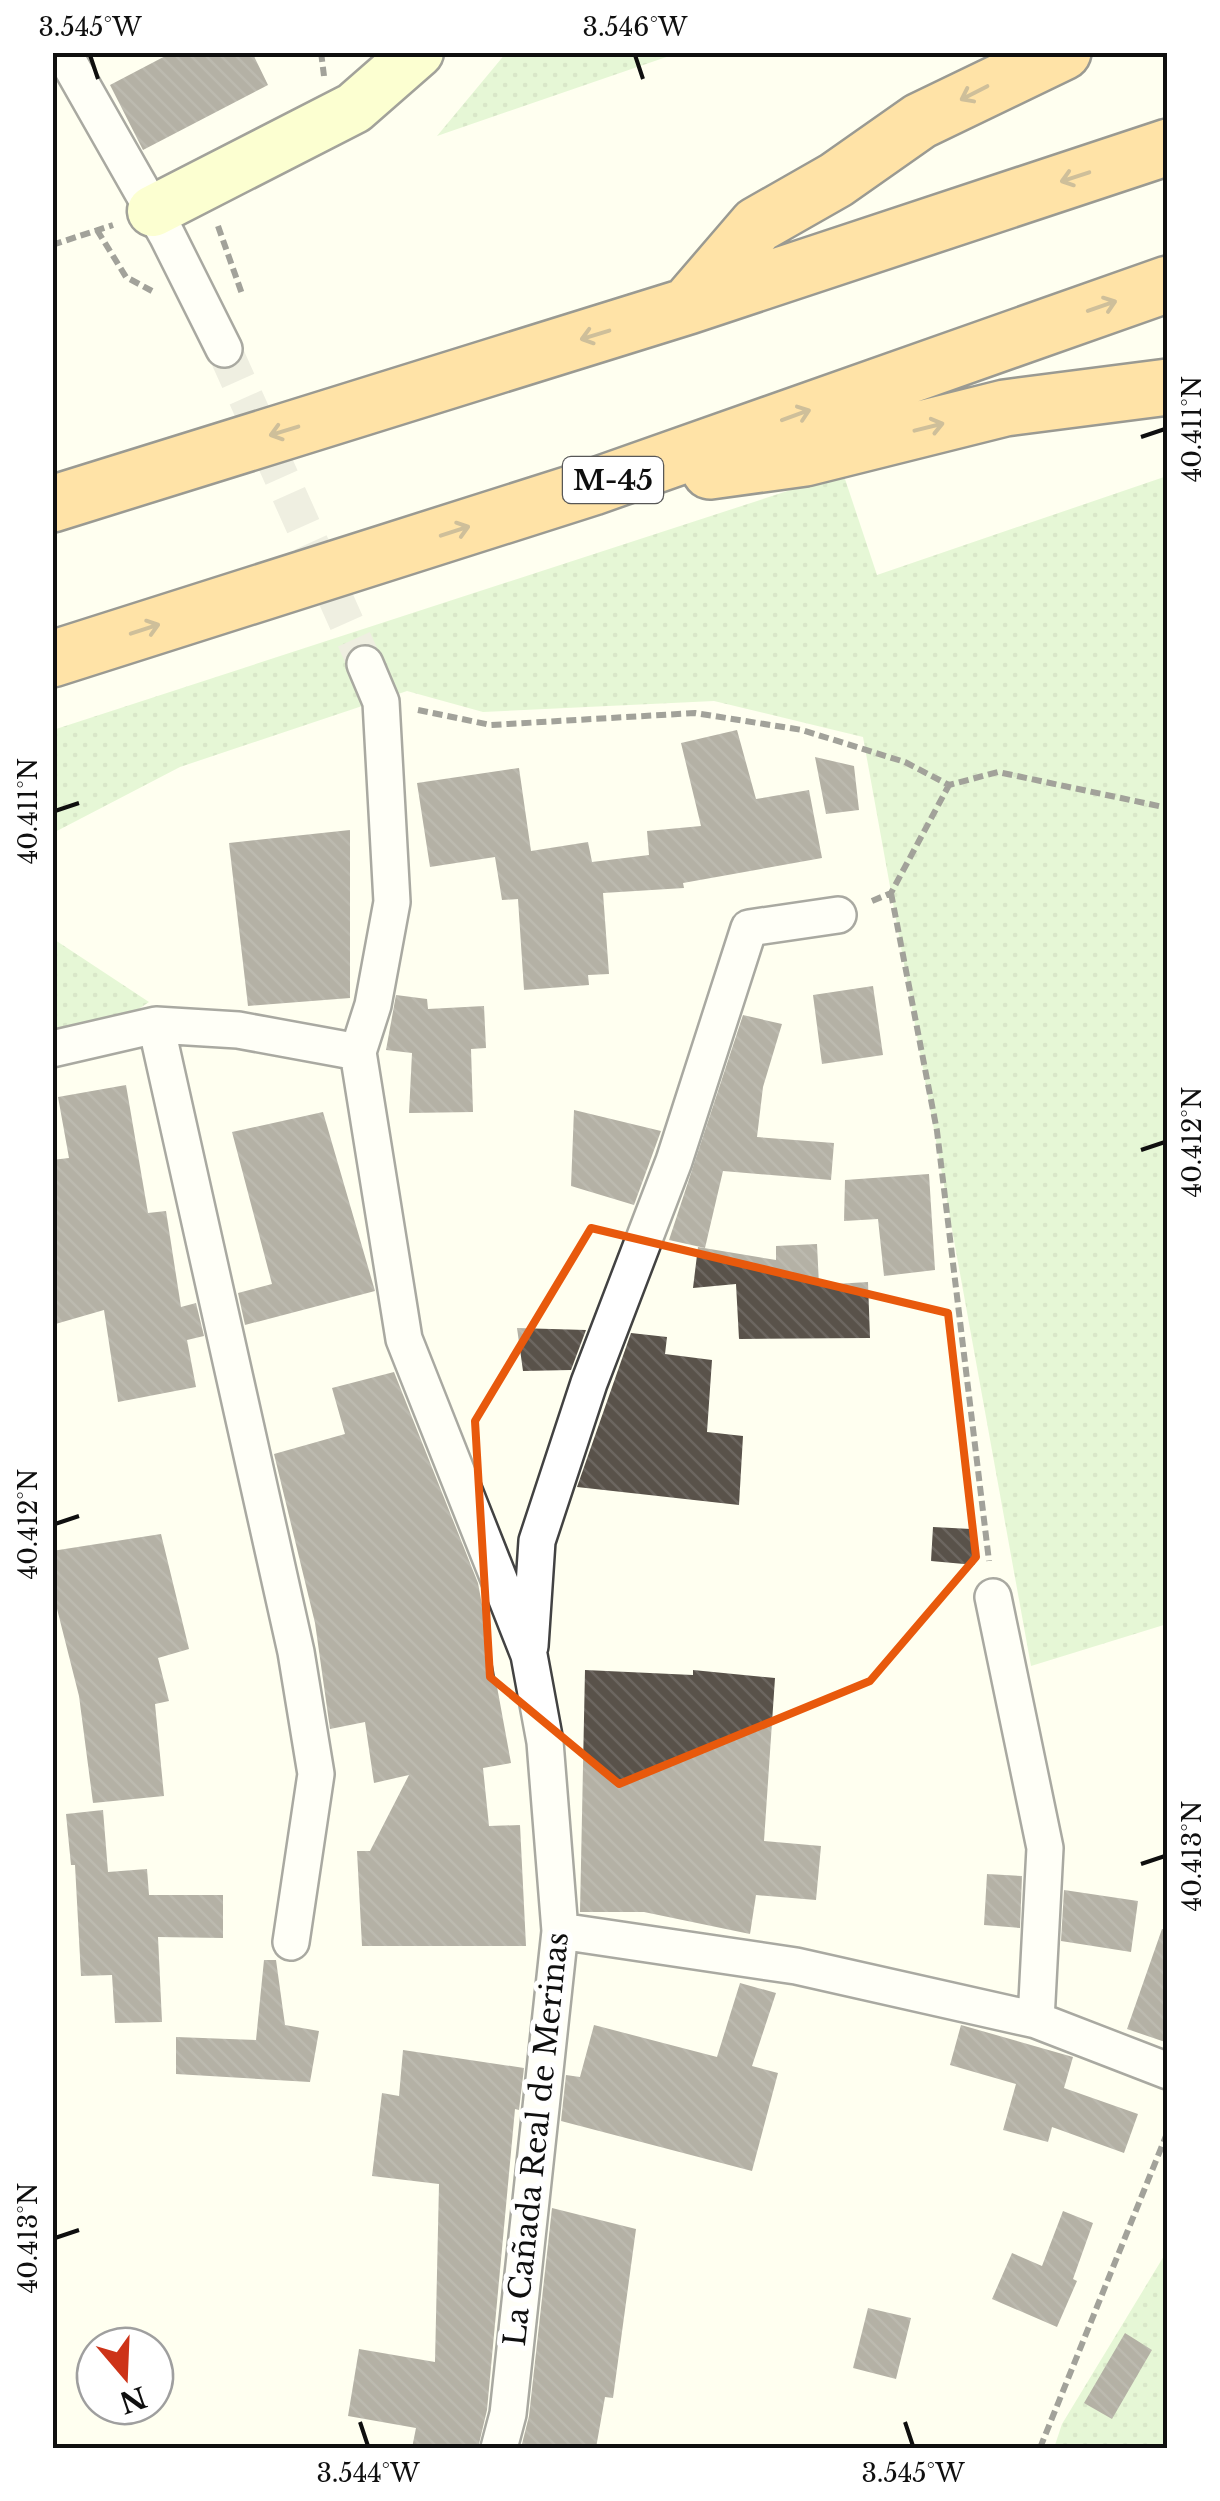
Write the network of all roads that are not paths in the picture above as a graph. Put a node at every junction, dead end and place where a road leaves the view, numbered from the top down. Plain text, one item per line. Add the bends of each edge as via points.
1 (62, 52) edge
2 (381, 52) edge
3 (418, 52) edge
4 (1062, 52) edge
5 (354, 108) junction
6 (1168, 147) edge
7 (153, 210) junction
8 (1168, 284) edge
9 (688, 306) junction
10 (224, 349) tunnel mouth
11 (1168, 387) edge
12 (593, 487) junction
13 (52, 504) edge
14 (52, 659) edge
15 (364, 664) tunnel mouth
16 (838, 915) road end
17 (156, 1024) junction
18 (52, 1049) edge
19 (358, 1052) junction
20 (994, 1597) road end
21 (529, 1655) junction
22 (560, 1932) junction
23 (291, 1942) dead end
24 (1036, 2020) junction
25 (1168, 2070) edge
26 (499, 2448) edge

1 - 7 street
2 - 5 main road
3 - 5 main road
4 -> 9 highway via 920,121 757,225
5 - 7 main road
6 -> 9 highway
7 - 10 street
12 -> 8 highway, M-45
9 -> 13 highway
12 -> 11 highway via 804,458 1004,408
14 -> 12 highway, M-45
15 - 19 street, La Cañada Real de Merinas via 381,702 392,902
16 - 21 street via 749,928 674,1161 537,1541
17 - 18 street
17 - 19 street via 238,1030
17 - 23 street via 296,1652 316,1774
19 - 21 street, La Cañada Real de Merinas via 404,1339
20 - 24 street via 1045,1848
21 - 22 street, La Cañada Real de Merinas via 545,1742
22 - 24 street via 796,1966
22 - 26 street, La Cañada Real de Merinas
24 - 25 street

